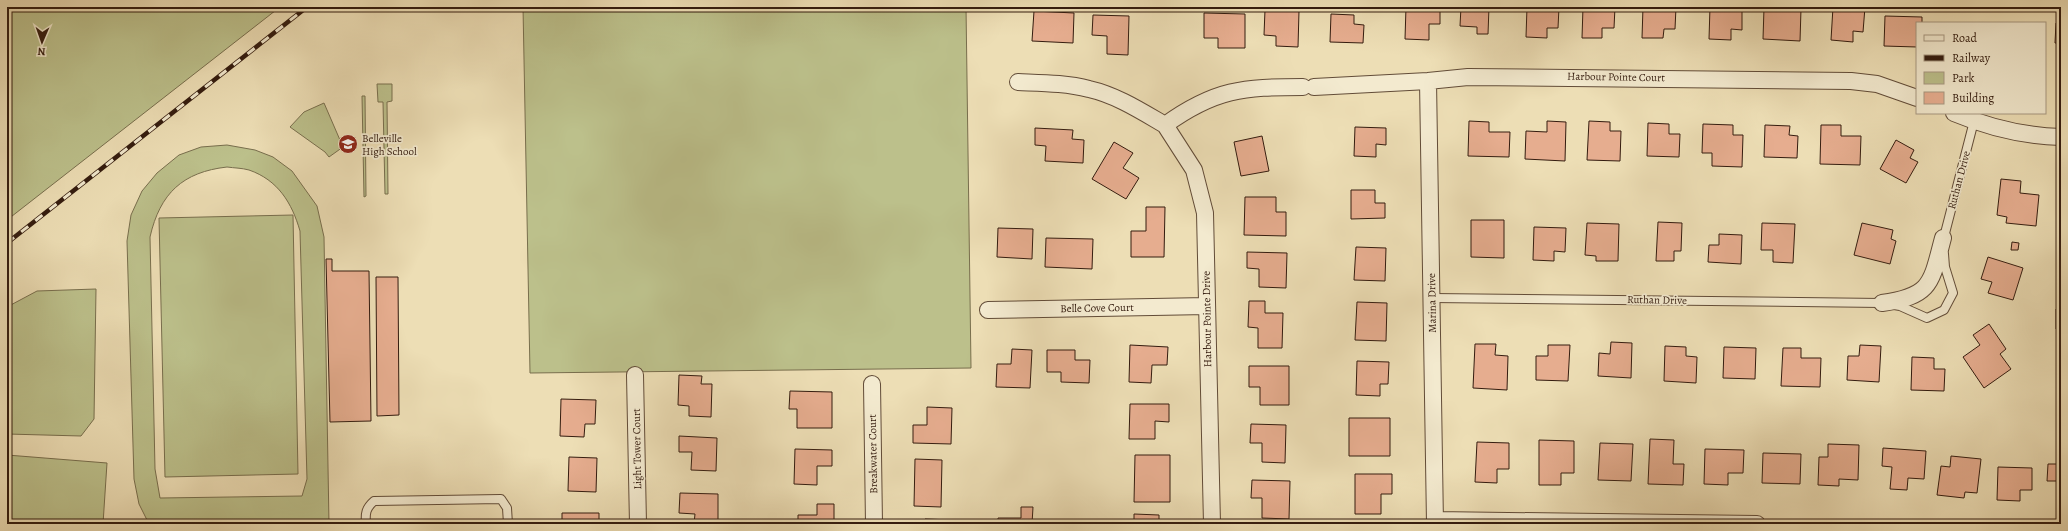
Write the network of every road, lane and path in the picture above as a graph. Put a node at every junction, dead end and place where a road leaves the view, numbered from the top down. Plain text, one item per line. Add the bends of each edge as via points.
1 (1428, 81) junction
2 (1018, 82) dead end
3 (1916, 98) edge
4 (1956, 114) edge
5 (1974, 122) junction
6 (1165, 125) junction
7 (2061, 137) edge
8 (1943, 238) junction
9 (1432, 298) junction
10 (1882, 303) junction
11 (1207, 306) junction
12 (988, 310) dead end
13 (635, 374) dead end
14 (872, 384) dead end
15 (1435, 522) edge
16 (366, 524) edge
17 (508, 524) edge
18 (638, 524) edge
19 (874, 524) edge
20 (1212, 524) edge
21 (1661, 524) edge
22 (1757, 524) edge

1 - 3 street, Harbour Pointe Court via 1519,76 1851,81 1877,84
1 - 6 street, Harbour Pointe Court via 1258,87 1216,96 1184,111
1 - 9 street, Marina Drive
2 - 6 street via 1062,84 1090,89 1127,103
4 - 5 street
5 - 7 street via 2022,135
5 - 8 lane, Ruthan Drive
6 - 11 street, Harbour Pointe Drive via 1194,170 1200,187 1205,213
8 - 10 street, Ruthan Drive via 1928,286 1905,300
8 - 10 lane, Ruthan Drive via 1945,267 1953,293 1944,310 1927,318 1900,306
9 - 10 lane, Ruthan Drive
9 - 15 street, Marina Drive
11 - 12 street, Belle Cove Court
11 - 20 street, Harbour Pointe Drive
13 - 18 street, Light Tower Court
14 - 19 street, Breakwater Court
15 - 21 street
16 - 17 lane via 365,512 374,501 501,499 508,508
21 - 22 street

